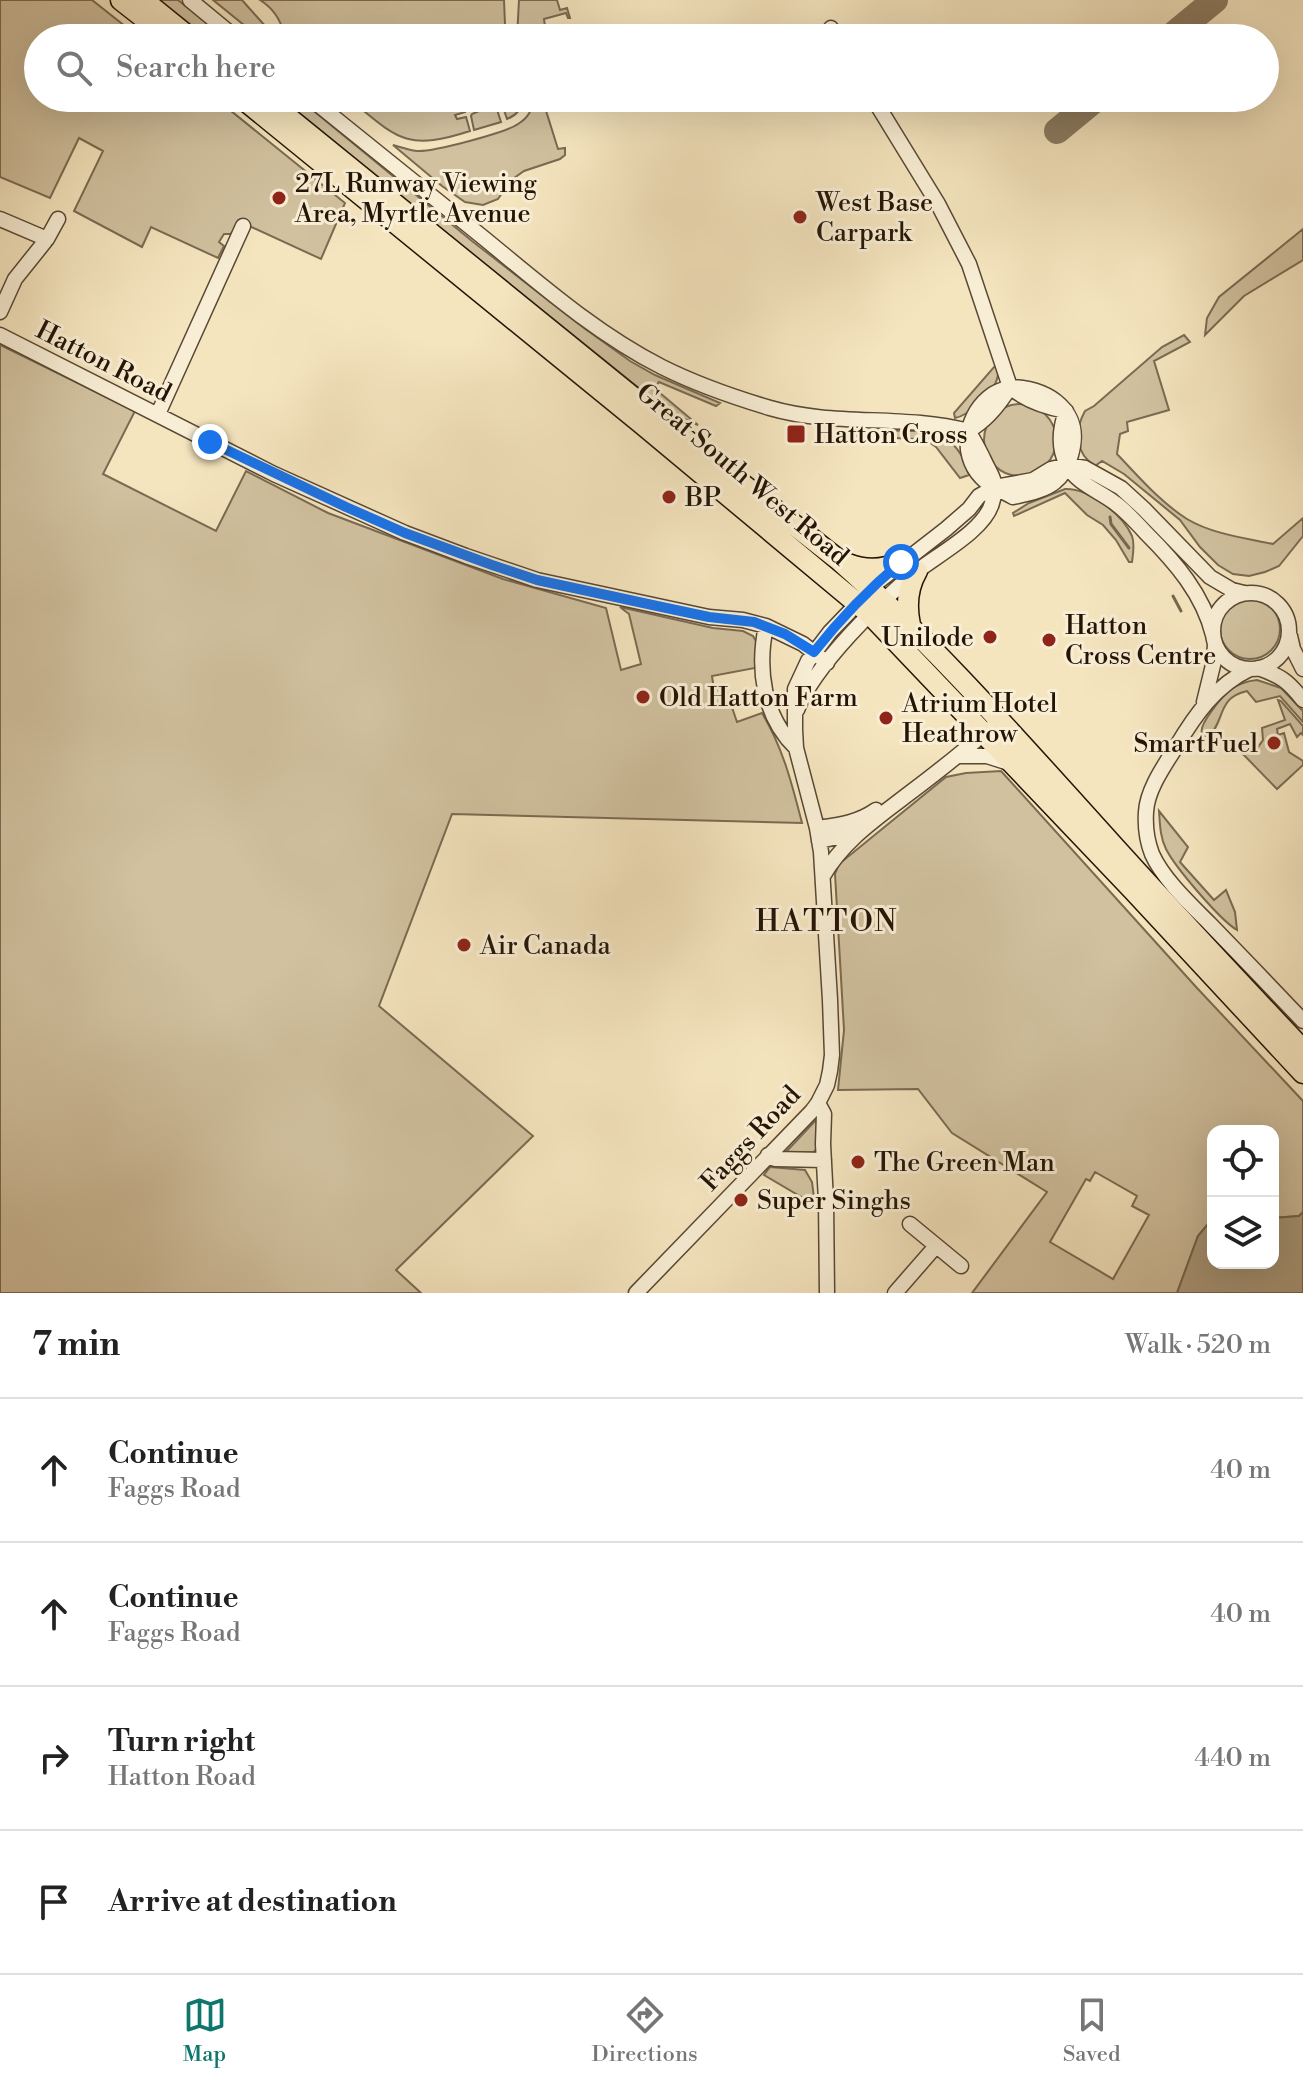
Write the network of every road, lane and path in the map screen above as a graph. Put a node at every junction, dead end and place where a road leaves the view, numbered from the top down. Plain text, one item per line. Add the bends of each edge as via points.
1 (121, 0) edge
2 (143, 0) edge
3 (190, 0) edge
4 (151, 24) edge
5 (173, 24) edge
6 (219, 24) edge
7 (259, 112) edge
8 (281, 112) edge
9 (327, 112) edge
10 (882, 112) edge
11 (0, 219) edge
12 (58, 219) dead end
13 (243, 226) dead end
14 (47, 239) junction
15 (0, 312) edge
16 (0, 335) edge
17 (1010, 387) junction
18 (158, 414) junction
19 (968, 431) junction
20 (1067, 465) junction
21 (995, 487) junction
22 (840, 561) junction
23 (909, 567) junction
24 (1244, 593) junction
25 (873, 600) junction
26 (910, 625) junction
27 (766, 626) junction
28 (1289, 628) junction
29 (1214, 638) junction
30 (814, 652) junction
31 (827, 663) junction
32 (1254, 668) junction
33 (1303, 669) edge
34 (1303, 700) edge
35 (1203, 706) junction
36 (795, 715) junction
37 (985, 726) junction
38 (796, 748) junction
39 (958, 756) junction
40 (1013, 765) junction
41 (858, 833) junction
42 (818, 834) junction
43 (823, 877) junction
44 (1303, 1021) edge
45 (1303, 1050) edge
46 (1303, 1073) edge
47 (818, 1103) junction
48 (768, 1155) junction
49 (824, 1160) junction
50 (910, 1224) dead end
51 (936, 1246) junction
52 (961, 1266) dead end
53 (645, 1290) edge
54 (827, 1293) edge
55 (895, 1293) edge

1 - 4 highway
2 - 5 highway
3 - 6 street
7 - 25 highway, Great South West Road via 663,440
8 - 22 highway, Great South West Road
9 - 19 street via 568,307 662,367 774,409
10 - 17 street via 969,264
11 - 14 street
12 - 14 street
13 - 18 street
14 - 15 street via 15,279
16 - 18 street, Hatton Road
17 - 19 street via 982,423
17 - 20 street via 1044,393 1066,411 1060,427
18 - 27 street, Hatton Road via 346,507 492,565 549,582
19 - 21 street via 992,471
20 - 21 street via 1057,481 1027,494 1013,497
20 - 24 street via 1085,468 1121,488 1210,577
20 - 29 street via 1079,481 1122,508 1163,550 1194,590
21 - 23 street via 982,521
22 - 23 highway via 856,568
22 - 25 highway, Great South West Road
23 - 25 street
23 - 26 highway
24 - 28 street via 1277,603
24 - 29 street via 1219,610
25 - 26 highway, Great South West Road
25 - 30 street, Faggs Road via 830,632
25 - 31 street
25 - 37 highway, Great South West Road
26 - 37 highway, Great South West Road
27 - 30 street, Hatton Road
27 - 38 street via 764,692 773,717
28 - 32 street via 1281,654
28 - 33 street
29 - 32 street via 1234,665
29 - 35 street
30 - 31 street, Hatton Road
30 - 36 street, Faggs Road via 795,689
31 - 36 street
32 - 34 street via 1290,683
32 - 35 street via 1229,681
35 - 44 street via 1151,792 1148,842 1163,872
36 - 38 street, Faggs Road
37 - 39 street
37 - 40 highway, Great South West Road
37 - 42 street via 868,815
37 - 45 highway, Great South West Road via 1155,891
38 - 42 street, Faggs Road
39 - 40 street via 987,756
39 - 41 street
40 - 46 highway, Great South West Road
41 - 42 street
41 - 43 street
42 - 43 street, Faggs Road
43 - 47 street, Faggs Road via 832,1055
47 - 48 street, Faggs Road
47 - 49 street via 824,1114
48 - 49 street
48 - 53 street, Faggs Road
49 - 54 street
50 - 51 street
51 - 52 street
51 - 55 street

